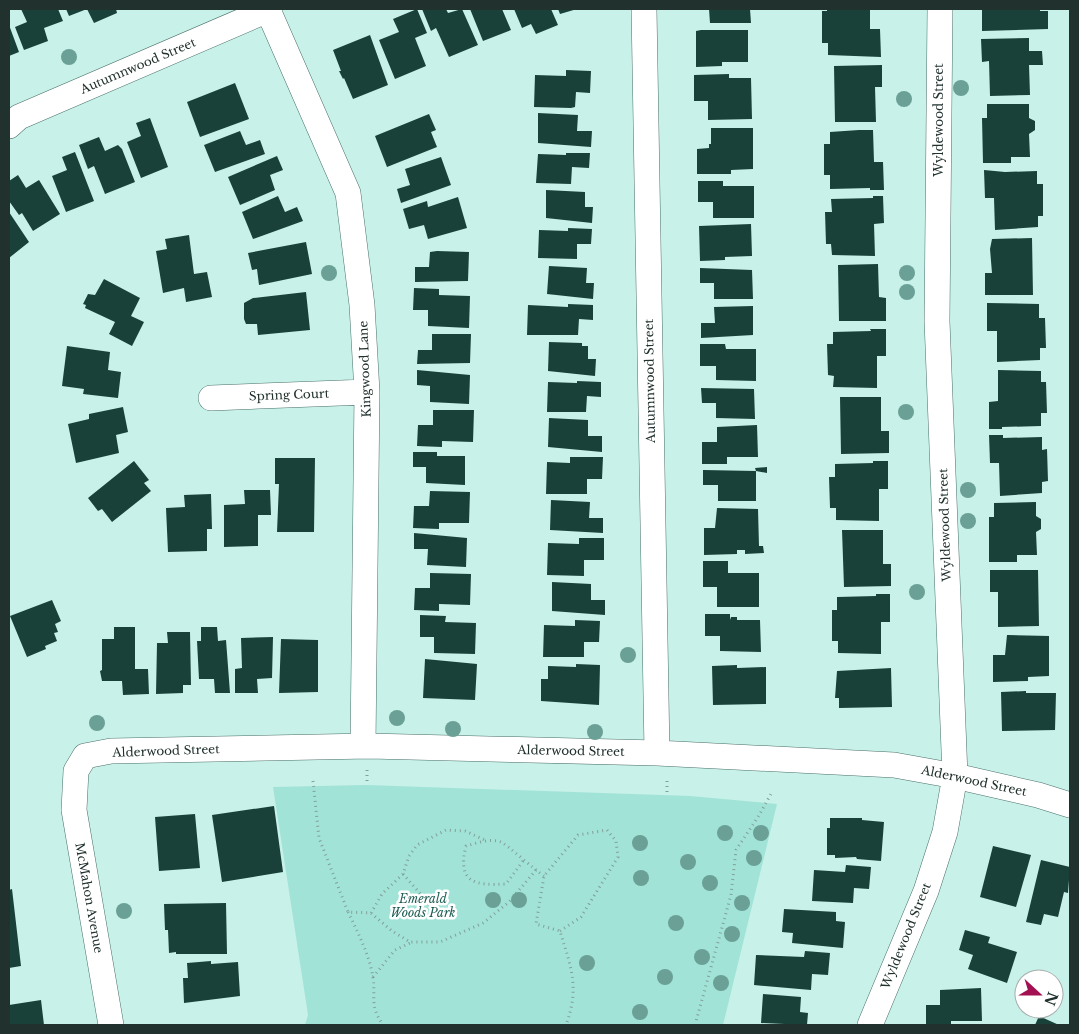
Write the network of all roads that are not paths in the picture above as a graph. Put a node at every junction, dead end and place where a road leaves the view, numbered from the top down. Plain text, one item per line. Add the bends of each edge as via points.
1 (269, 9) edge
2 (644, 9) edge
3 (940, 9) edge
4 (9, 126) edge
5 (367, 392) junction
6 (211, 398) dead end
7 (363, 746) junction
8 (657, 753) junction
9 (76, 770) joint
10 (955, 776) junction
11 (1070, 805) edge
12 (111, 1025) edge
13 (870, 1025) edge

1 - 4 street, Autumnwood Street via 18,118
1 - 5 street, Kingwood Lane via 348,193 362,305
2 - 8 street, Autumnwood Street
3 - 10 street, Wyldewood Street via 937,322
5 - 6 street, Spring Court
5 - 7 street, Kingwood Lane
7 - 8 street, Alderwood Street
7 - 9 street, Alderwood Street via 111,752 85,756
8 - 10 street, Alderwood Street via 894,765
9 - 12 street, McMahon Avenue via 74,810
10 - 11 street, Alderwood Street
10 - 13 street, Wyldewood Street via 945,832 926,891

